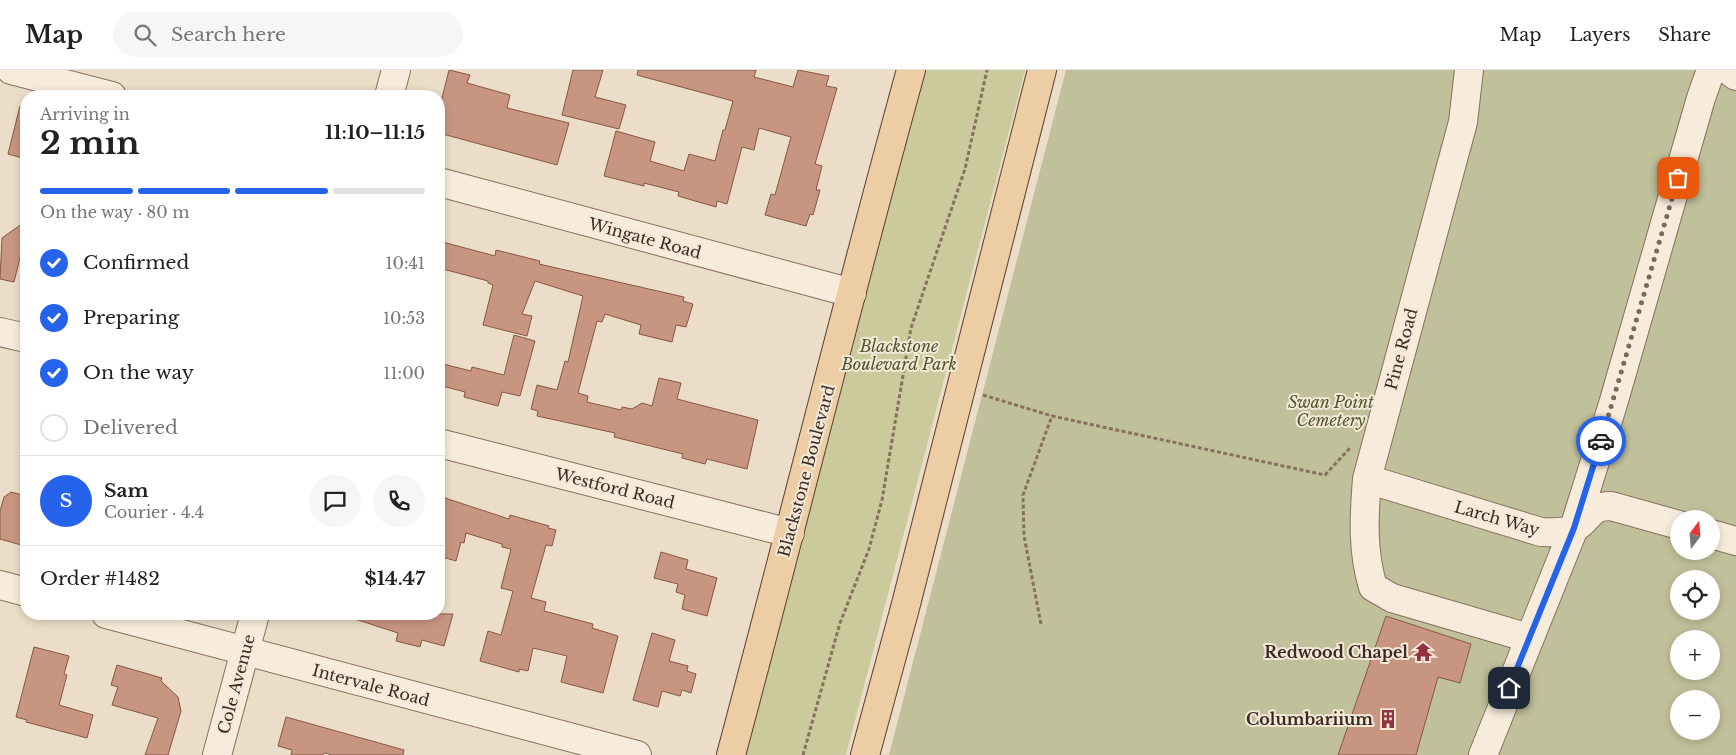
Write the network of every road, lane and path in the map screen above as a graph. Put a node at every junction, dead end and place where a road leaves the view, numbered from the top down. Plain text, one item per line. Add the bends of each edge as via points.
1 (11, 70) edge
2 (396, 70) edge
3 (911, 70) edge
4 (987, 70) edge
5 (1042, 70) edge
6 (1469, 70) edge
7 (1711, 70) edge
8 (1728, 70) edge
9 (1736, 76) edge
10 (89, 90) edge
11 (391, 90) edge
12 (445, 184) edge
13 (852, 293) junction
14 (0, 332) edge
15 (20, 337) edge
16 (961, 388) junction
17 (1052, 416) junction
18 (445, 445) edge
19 (1352, 445) dead end
20 (1367, 479) junction
21 (1670, 522) edge
22 (1574, 528) junction
23 (790, 533) junction
24 (1720, 537) edge
25 (1736, 541) edge
26 (128, 620) edge
27 (253, 620) edge
28 (1041, 624) dead end
29 (1528, 638) junction
30 (245, 652) junction
31 (217, 755) edge
32 (637, 755) edge
33 (731, 755) edge
34 (803, 755) edge
35 (865, 755) edge
36 (1483, 755) edge

1 - 10 street
2 - 11 street
3 - 13 main road, Blackstone Boulevard
4 - 34 path via 965,168 911,328 890,456 869,549 840,623
5 - 16 main road
6 - 20 street, Pine Road via 1462,122
7 - 22 street
8 - 9 street
12 - 13 street, Wingate Road
13 - 23 main road, Blackstone Boulevard
14 - 15 street
16 - 17 path
16 - 35 main road
17 - 19 path via 1325,475
17 - 28 path via 1023,495 1024,536
18 - 23 street, Westford Road
20 - 22 street, Larch Way via 1541,532
20 - 29 street, Pine Road via 1363,526 1367,568 1373,587 1392,598
21 - 22 street via 1611,506 1600,506
22 - 29 street
23 - 33 main road, Blackstone Boulevard
24 - 25 street
26 - 30 street, Intervale Road
27 - 30 street, Cole Avenue
29 - 36 street
30 - 31 street, Cole Avenue
30 - 32 street, Intervale Road

